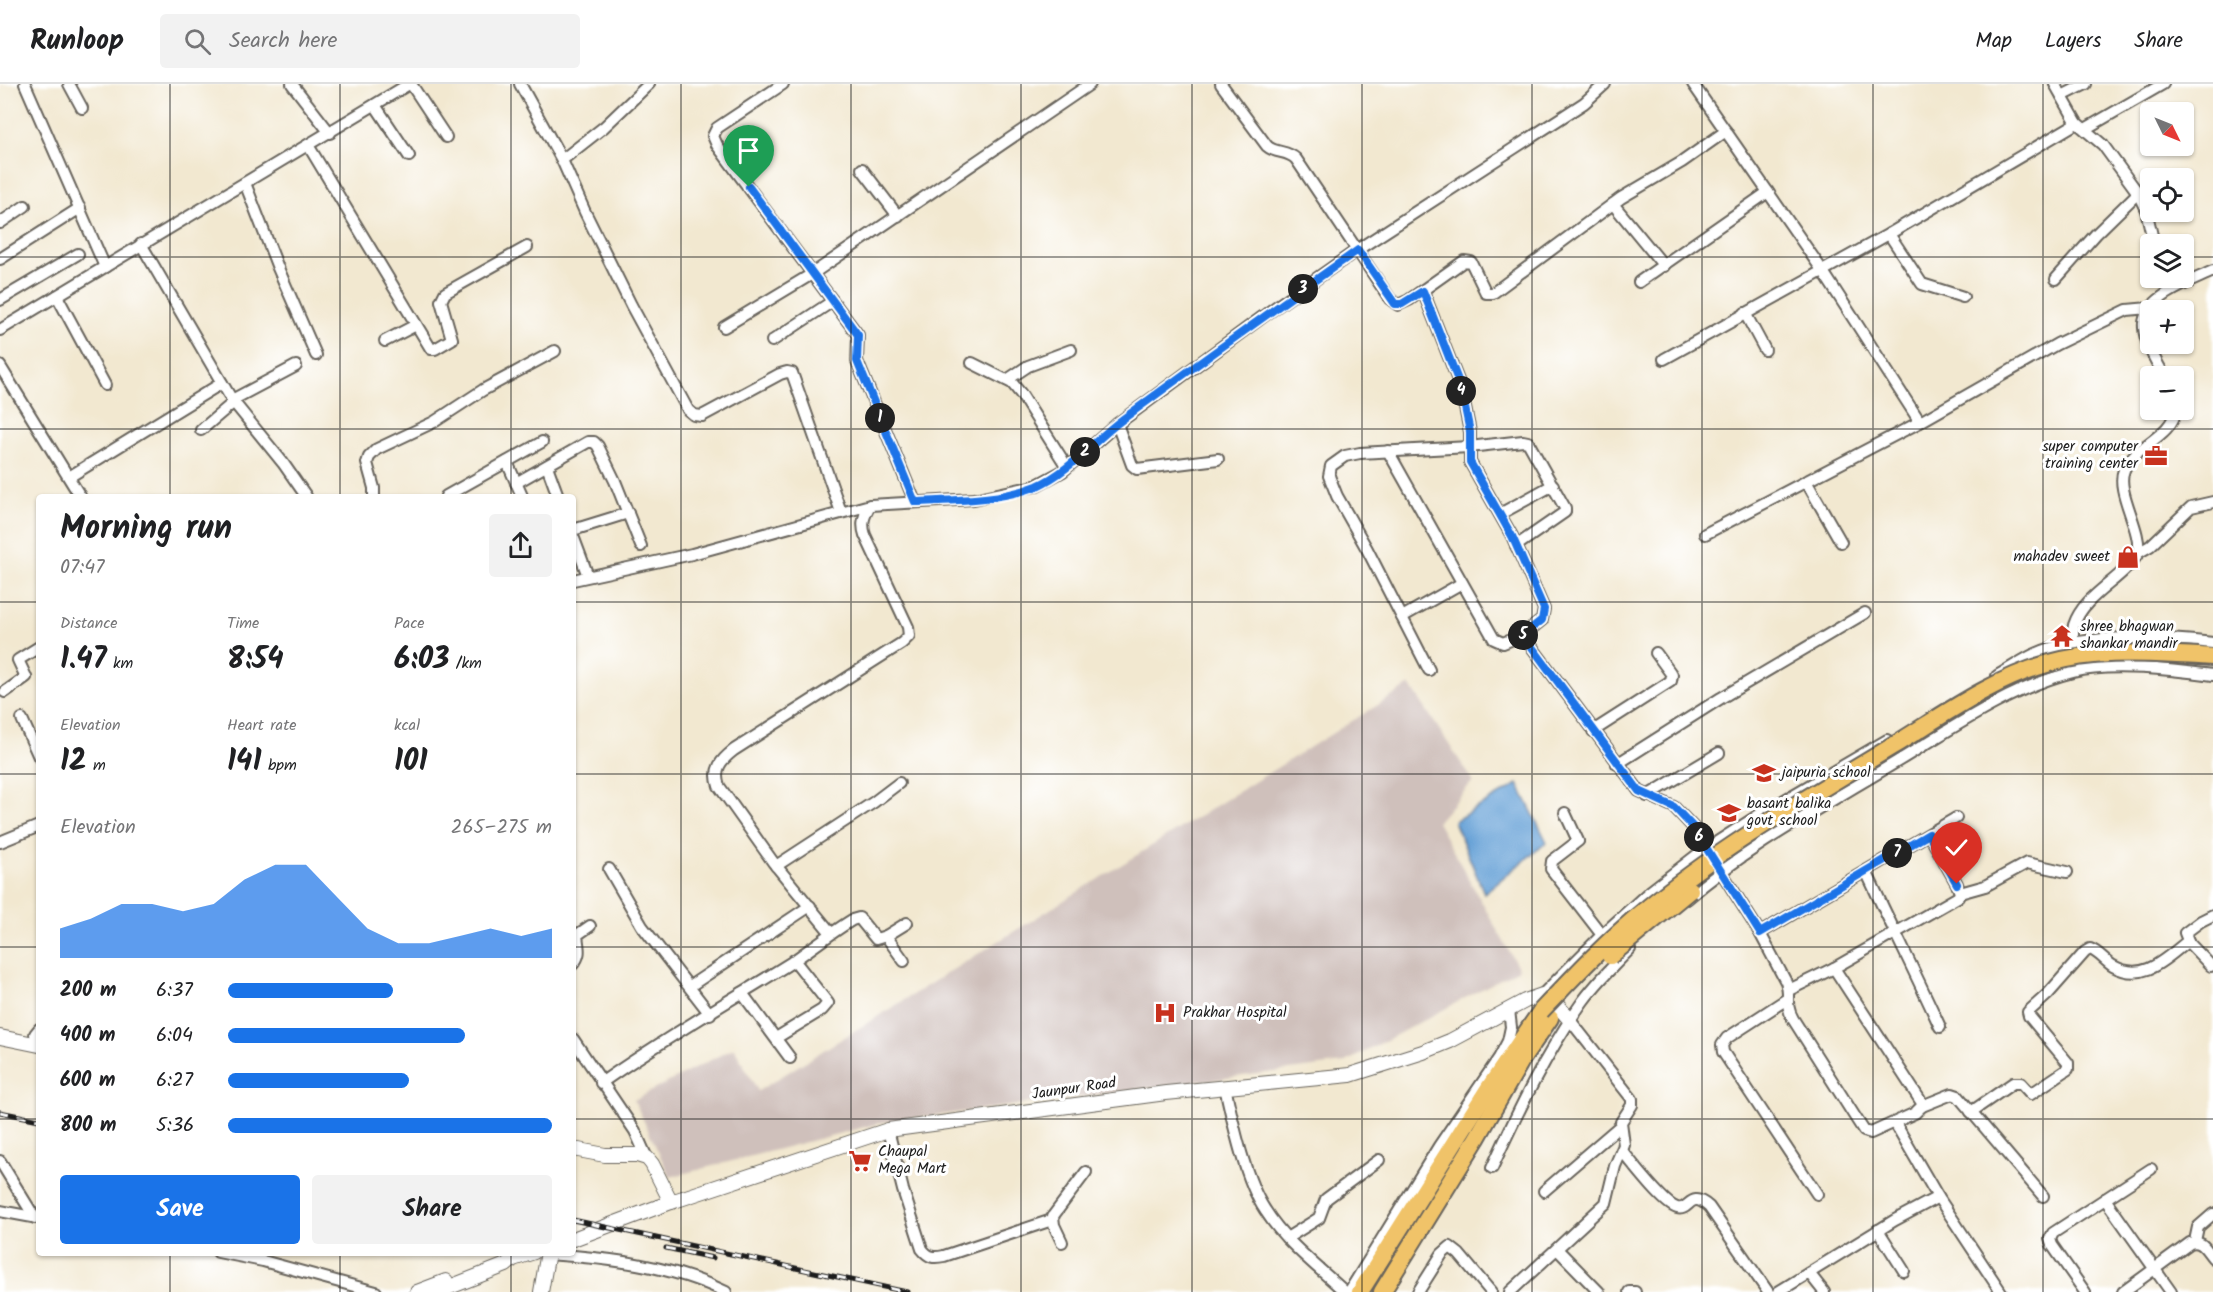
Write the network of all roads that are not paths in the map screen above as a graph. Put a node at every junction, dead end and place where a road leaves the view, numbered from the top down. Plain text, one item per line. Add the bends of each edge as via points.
1 (25, 84) edge
2 (69, 84) edge
3 (292, 84) edge
4 (410, 84) edge
5 (520, 84) edge
6 (649, 84) edge
7 (783, 84) edge
8 (1090, 84) edge
9 (1221, 84) edge
10 (1605, 84) edge
11 (1693, 84) edge
12 (2055, 84) edge
13 (2086, 84) edge
14 (2163, 84) edge
15 (2062, 96) junction
16 (375, 105) junction
17 (82, 108) dead end
18 (2081, 126) junction
19 (1726, 131) junction
20 (330, 133) junction
21 (446, 137) dead end
22 (308, 145) junction
23 (409, 156) dead end
24 (562, 160) junction
25 (862, 169) dead end
26 (245, 183) junction
27 (1768, 192) junction
28 (2138, 193) junction
29 (1612, 204) junction
30 (26, 206) dead end
31 (80, 208) junction
32 (898, 216) junction
33 (0, 223) edge
34 (1888, 234) junction
35 (2152, 234) edge
36 (141, 244) junction
37 (527, 247) dead end
38 (1358, 250) junction
39 (78, 254) dead end
40 (0, 259) edge
41 (1664, 266) junction
42 (105, 267) junction
43 (1822, 270) junction
44 (2213, 271) edge
45 (812, 274) junction
46 (2056, 279) dead end
47 (1639, 282) dead end
48 (2169, 288) edge
49 (1423, 291) junction
50 (2170, 291) junction
51 (57, 296) junction
52 (1963, 297) dead end
53 (0, 300) edge
54 (2159, 300) edge
55 (833, 301) junction
56 (2140, 309) edge
57 (1746, 314) junction
58 (416, 325) junction
59 (724, 327) dead end
60 (0, 330) edge
61 (385, 341) dead end
62 (772, 341) dead end
63 (1071, 350) dead end
64 (1766, 350) dead end
65 (555, 351) dead end
66 (316, 355) dead end
67 (1664, 359) dead end
68 (972, 363) dead end
69 (0, 366) edge
70 (296, 366) dead end
71 (1007, 380) junction
72 (222, 383) junction
73 (105, 385) dead end
74 (233, 401) junction
75 (2171, 420) edge
76 (1920, 422) junction
77 (1117, 424) junction
78 (201, 430) dead end
79 (542, 442) dead end
80 (1470, 447) junction
81 (1388, 451) junction
82 (1218, 459) dead end
83 (507, 462) junction
84 (547, 466) junction
85 (1067, 467) junction
86 (69, 477) junction
87 (1806, 481) junction
88 (516, 483) junction
89 (1553, 485) junction
90 (79, 494) edge
91 (305, 494) edge
92 (374, 494) edge
93 (450, 494) edge
94 (521, 494) edge
95 (557, 494) edge
96 (915, 502) junction
97 (2213, 502) edge
98 (870, 505) junction
99 (841, 512) junction
100 (628, 513) junction
101 (1500, 514) junction
102 (576, 529) edge
103 (1705, 534) dead end
104 (1841, 542) dead end
105 (576, 544) edge
106 (641, 546) dead end
107 (1516, 546) junction
108 (2138, 553) junction
109 (588, 576) junction
110 (576, 579) edge
111 (1462, 583) junction
112 (1865, 613) dead end
113 (1402, 617) junction
114 (1523, 635) junction
115 (2073, 642) junction
116 (2213, 643) edge
117 (36, 649) edge
118 (1656, 653) dead end
119 (2208, 665) edge
120 (1429, 670) dead end
121 (2075, 671) junction
122 (5, 692) dead end
123 (22, 719) dead end
124 (1593, 730) junction
125 (36, 750) edge
126 (1719, 753) dead end
127 (1617, 764) junction
128 (899, 783) dead end
129 (1647, 796) junction
130 (1565, 813) dead end
131 (1956, 818) dead end
132 (36, 826) edge
133 (1929, 834) junction
134 (0, 842) edge
135 (1707, 849) junction
136 (776, 866) junction
137 (609, 869) dead end
138 (1866, 871) junction
139 (1722, 872) junction
140 (2067, 872) dead end
141 (1960, 893) junction
142 (810, 906) junction
143 (2213, 915) edge
144 (907, 923) dead end
145 (590, 926) dead end
146 (1894, 932) junction
147 (831, 933) junction
148 (1760, 933) junction
149 (1602, 935) junction
150 (886, 936) junction
151 (2188, 941) junction
152 (794, 960) junction
153 (576, 961) edge
154 (904, 961) dead end
155 (2211, 966) dead end
156 (1834, 968) junction
157 (690, 986) junction
158 (742, 993) junction
159 (1788, 994) junction
160 (1545, 1008) junction
161 (1509, 1010) junction
162 (710, 1014) junction
163 (1570, 1020) junction
164 (1940, 1027) dead end
165 (0, 1037) edge
166 (776, 1038) junction
167 (576, 1044) edge
168 (36, 1045) edge
169 (789, 1058) dead end
170 (601, 1083) junction
171 (1225, 1087) junction
172 (1922, 1106) junction
173 (1971, 1113) junction
174 (1895, 1123) junction
175 (1621, 1125) junction
176 (888, 1130) junction
177 (576, 1150) edge
178 (1622, 1151) junction
179 (647, 1158) junction
180 (1379, 1160) dead end
181 (0, 1161) edge
182 (1492, 1168) dead end
183 (2151, 1169) dead end
184 (1086, 1172) dead end
185 (1544, 1191) dead end
186 (1817, 1194) dead end
187 (2043, 1196) dead end
188 (1938, 1197) junction
189 (2105, 1199) junction
190 (671, 1202) junction
191 (0, 1211) edge
192 (2213, 1214) edge
193 (36, 1216) edge
194 (36, 1218) edge
195 (1052, 1220) junction
196 (1878, 1230) junction
197 (576, 1238) edge
198 (1287, 1238) junction
199 (2195, 1241) junction
200 (1062, 1242) dead end
201 (1557, 1249) junction
202 (238, 1256) edge
203 (528, 1256) edge
204 (543, 1256) edge
205 (576, 1256) edge
206 (2213, 1258) edge
207 (513, 1259) junction
208 (2155, 1268) junction
209 (1904, 1271) dead end
210 (1809, 1273) junction
211 (376, 1292) edge
212 (417, 1292) edge
213 (437, 1292) edge
214 (541, 1292) edge
215 (726, 1292) edge
216 (1347, 1292) edge
217 (1360, 1292) edge
218 (1382, 1292) edge
219 (1418, 1292) edge
220 (1491, 1292) edge
221 (1510, 1292) edge
222 (1599, 1292) edge
223 (1629, 1292) edge
224 (1635, 1292) edge
225 (1768, 1292) edge
226 (1778, 1292) edge
227 (1824, 1292) edge
228 (2001, 1292) edge
229 (2085, 1292) edge
230 (2123, 1292) edge
231 (2171, 1292) edge

1 - 31 street
2 - 17 street
3 - 20 street
4 - 16 street
4 - 21 street
5 - 24 street
6 - 24 street
7 - 45 street via 717,128 713,136
8 - 32 street
9 - 38 street via 1267,146 1296,159
10 - 38 street via 1584,103
11 - 19 street
12 - 15 street
13 - 15 street
14 - 18 street
15 - 18 street
16 - 20 street
16 - 23 street
18 - 28 street via 2113,157
18 - 34 street
19 - 27 street
19 - 29 street
20 - 22 street
22 - 26 street
22 - 58 street
24 - 99 street via 631,305 688,410 702,416 780,375 792,373
25 - 32 street
26 - 36 street
26 - 66 street
27 - 41 street
27 - 43 street
28 - 35 street
28 - 46 street
29 - 41 street
29 - 49 street via 1493,293 1486,293 1468,261
30 - 33 street
31 - 40 street
31 - 42 street
32 - 45 street
34 - 43 street
34 - 52 street via 1922,284
36 - 42 street
36 - 72 street
37 - 58 street via 445,293 441,301 452,336 450,342 431,349
38 - 49 street via 1395,304
38 - 77 street
39 - 53 street
41 - 47 street
42 - 51 street
43 - 57 street
43 - 76 street
44 - 50 street
45 - 55 street
45 - 59 street
48 - 50 street
49 - 80 street via 1461,388
50 - 54 street
51 - 60 street
51 - 73 street
55 - 62 street
55 - 96 street via 858,335 857,361
56 - 76 street via 2106,320
57 - 64 street
57 - 67 street
58 - 61 street
63 - 71 street via 1028,366
65 - 92 street via 434,422 372,453 367,463
68 - 71 street
69 - 86 street
70 - 74 street
71 - 85 street via 1021,394
72 - 74 street
72 - 86 street
74 - 78 street
74 - 91 street
75 - 108 street via 2124,469 2123,484
76 - 87 street
77 - 82 street via 1137,469
77 - 85 street
79 - 83 street
80 - 81 street
80 - 89 street via 1528,442
80 - 101 street via 1470,462
81 - 111 street
81 - 113 street via 1345,456 1331,466 1329,476
83 - 88 street
83 - 93 street
84 - 88 street
84 - 95 street
84 - 100 street via 594,442
85 - 96 street via 1035,486 1011,493
86 - 90 street
87 - 103 street
87 - 104 street
88 - 94 street
89 - 101 street
89 - 107 street via 1565,512
96 - 98 street
97 - 108 street via 2187,511
98 - 99 street
98 - 136 street via 862,526 909,636 734,750 717,767 719,786
99 - 109 street via 692,554
100 - 102 street
100 - 106 street
101 - 107 street
105 - 109 street
107 - 114 street via 1544,609 1542,620
108 - 115 street via 2089,603 2074,624
109 - 110 street
111 - 113 street
111 - 114 street via 1494,639 1503,643
112 - 127 street
113 - 120 street
114 - 124 street
115 - 116 street via 2117,639
115 - 121 street
115 - 135 street via 2034,655
117 - 122 street via 18,660 26,677
118 - 124 street via 1672,675 1671,681
119 - 121 street via 2185,671
119 - 160 highway, bridge via 2082,665 2016,685 1987,700 1774,831 1704,879 1622,945 1567,998
121 - 139 street via 2033,684 1983,710 1774,836
123 - 125 street
124 - 127 street
126 - 129 street
127 - 129 street
128 - 136 street
129 - 135 street via 1666,802 1682,814
130 - 149 street via 1578,841 1552,861 1551,869
131 - 133 street
132 - 134 street
133 - 138 street
133 - 141 street
135 - 139 street
135 - 149 street via 1648,893
136 - 142 street
137 - 157 street via 642,926
138 - 146 street
138 - 148 street
139 - 148 street
139 - 163 street via 1636,943 1604,975
140 - 141 street via 2027,863 1985,886
141 - 146 street
142 - 147 street
142 - 157 street
143 - 151 street via 2188,929
144 - 150 street
145 - 153 street via 577,935 580,951
146 - 156 street
146 - 164 street
147 - 150 street via 856,918 876,939
147 - 152 street
148 - 159 street
149 - 160 street
150 - 154 street
151 - 155 street
151 - 173 street via 2154,968 2139,972 2120,969 2095,951 2085,952 2028,1012 2068,1069 2031,1094 2020,1083 2013,1083
152 - 158 street
152 - 166 street via 828,1003 822,1011
156 - 159 street
156 - 172 street
157 - 162 street
158 - 162 street
158 - 166 street
159 - 174 street via 1793,1019 1864,1131 1871,1133
159 - 186 street via 1726,1038 1723,1052
160 - 161 street, Jaunpur Road via 1533,997
160 - 163 street via 1550,997
160 - 217 highway via 1488,1089
160 - 218 highway via 1477,1138
161 - 171 street, Jaunpur Road via 1450,1041 1350,1075
161 - 216 street via 1511,1027 1499,1058
162 - 170 street via 652,1047
163 - 175 street via 1632,1099
163 - 182 street via 1534,1080
165 - 168 street
166 - 169 street
167 - 170 street
170 - 179 street via 635,1131
171 - 176 street, Jaunpur Road
171 - 198 street via 1252,1185 1263,1208
172 - 173 street via 1955,1094
172 - 174 street
173 - 187 street
174 - 188 street
175 - 178 street
175 - 185 street
176 - 190 street, Jaunpur Road
176 - 195 street via 903,1190 927,1255 944,1256
177 - 179 street
178 - 201 street via 1606,1203
178 - 225 street via 1676,1208 1696,1199 1709,1207
179 - 190 street
180 - 198 street via 1326,1199 1319,1218
181 - 193 street
183 - 189 street
184 - 195 street
188 - 196 street
188 - 228 street
189 - 208 street
189 - 229 street via 2059,1228 2050,1239
190 - 197 street, Jaunpur Road
191 - 194 street
192 - 199 street via 2198,1227
195 - 200 street
196 - 209 street
196 - 210 street
198 - 216 street
199 - 206 street
199 - 208 street
201 - 221 street
201 - 222 street
202 - 211 street
203 - 207 street
204 - 214 street
205 - 215 street via 660,1268
207 - 212 street via 504,1258
207 - 213 street
208 - 230 street
208 - 231 street
210 - 226 street
210 - 227 street
219 - 220 street via 1450,1247
223 - 224 street

